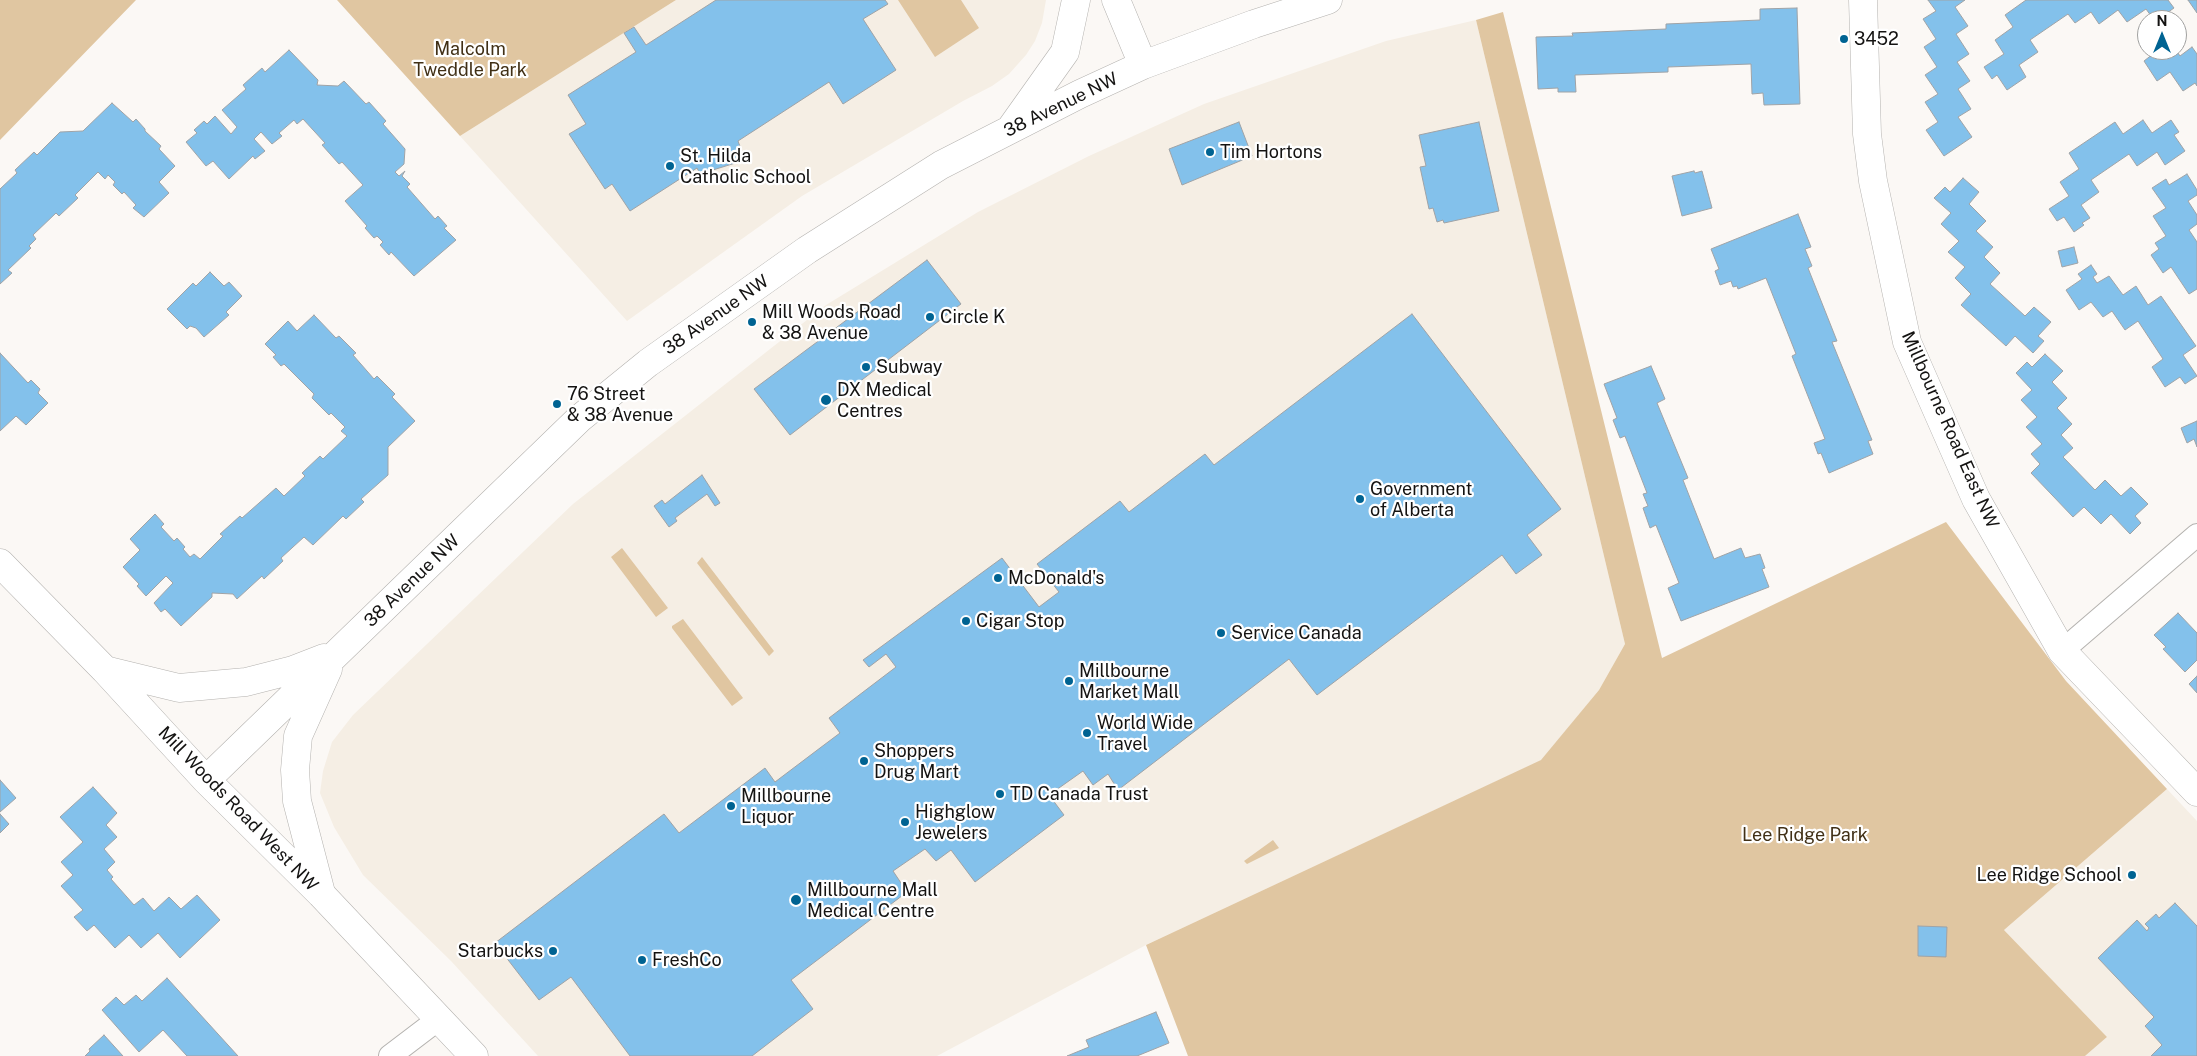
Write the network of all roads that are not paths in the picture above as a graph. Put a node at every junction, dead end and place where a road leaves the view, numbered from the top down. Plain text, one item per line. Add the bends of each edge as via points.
1 (1076, 0) edge
2 (1116, 0) edge
3 (1320, 0) edge
4 (1327, 0) edge
5 (1863, 0) edge
6 (1143, 65) junction
7 (1009, 131) junction
8 (2197, 534) edge
9 (0, 562) edge
10 (2062, 651) junction
11 (335, 654) junction
12 (106, 670) junction
13 (206, 780) junction
14 (2197, 792) edge
15 (321, 894) junction
16 (440, 1018) junction
17 (390, 1056) edge
18 (474, 1056) edge

1 - 7 street via 1065,52
2 - 6 street
3 - 4 street
4 - 6 street, 38 Avenue NW
5 - 10 street, Millbourne Road East NW via 1873,180 1907,342 1976,499
6 - 7 street, 38 Avenue NW
7 - 11 street, 38 Avenue NW via 941,165 807,250 648,363 580,420
8 - 10 street
9 - 12 street, Mill Woods Road West NW
10 - 14 street, Millbourne Road East NW
11 - 12 street via 294,670 216,686 179,688
11 - 13 street, 38 Avenue NW
11 - 15 street via 298,736 295,770 297,801
12 - 13 street, Mill Woods Road West NW
13 - 15 street, Mill Woods Road West NW
15 - 16 street, Mill Woods Road West NW
16 - 17 street
16 - 18 street, Mill Woods Road West NW

